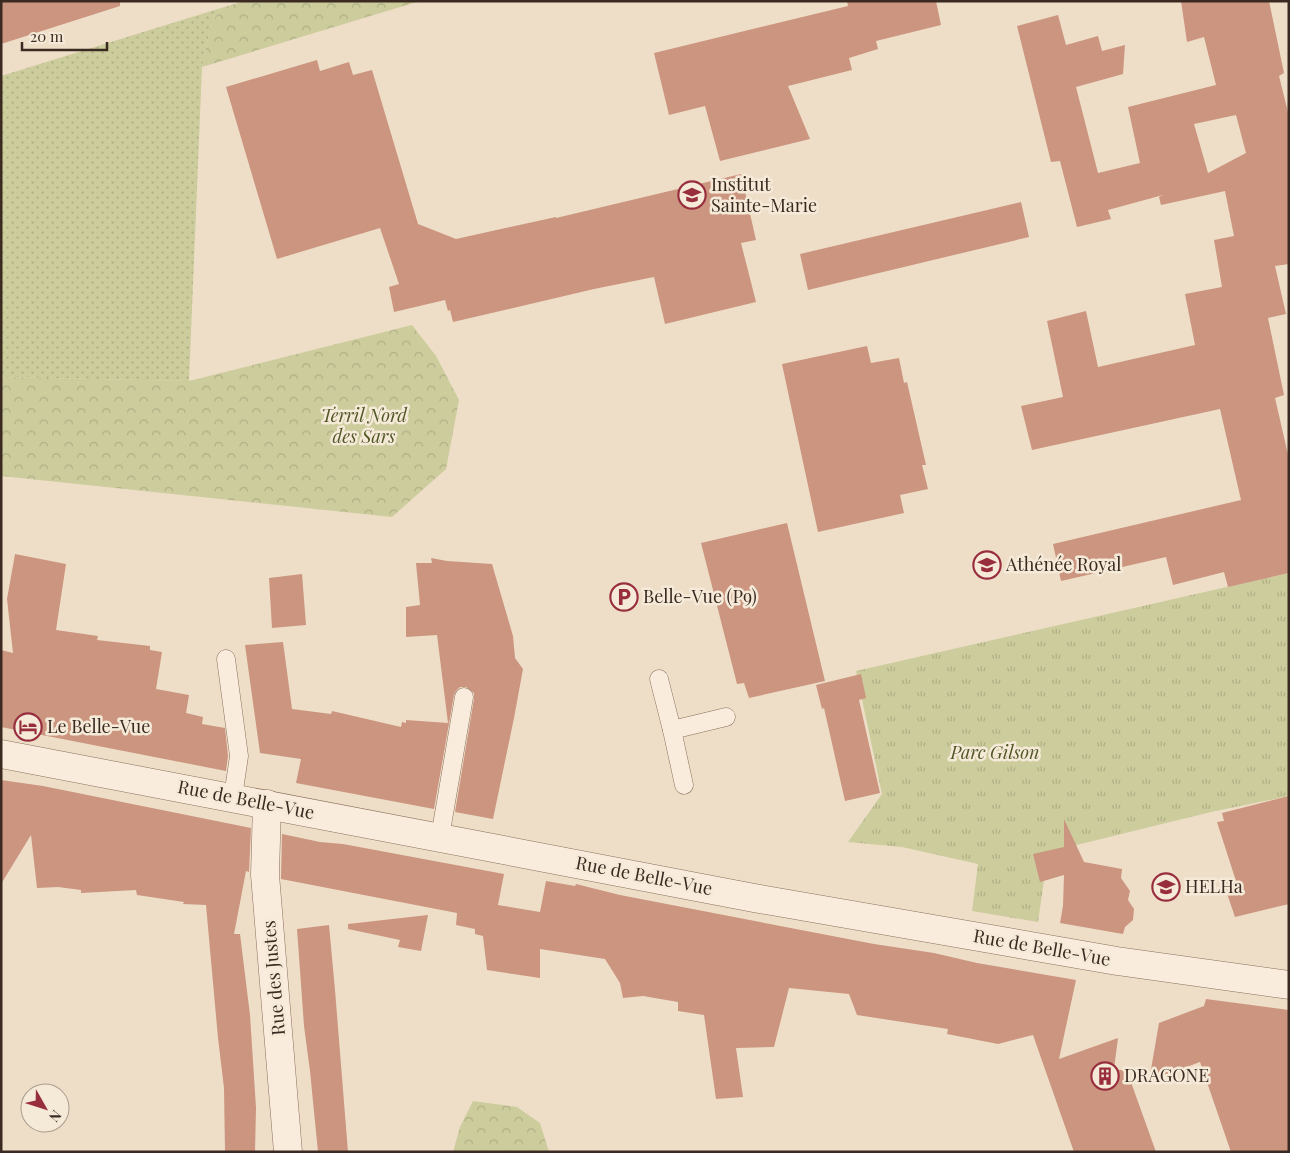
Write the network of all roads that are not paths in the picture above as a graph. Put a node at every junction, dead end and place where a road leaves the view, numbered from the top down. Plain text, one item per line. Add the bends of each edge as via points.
1 (226, 659) dead end
2 (659, 679) dead end
3 (464, 697) dead end
4 (726, 717) dead end
5 (672, 730) junction
6 (1, 754) edge
7 (684, 785) dead end
8 (233, 798) junction
9 (267, 804) junction
10 (440, 837) junction
11 (1289, 985) edge
12 (288, 1152) edge

1 - 8 lane via 239,756
2 - 5 lane
3 - 10 lane
4 - 5 lane
5 - 7 lane
6 - 8 street, Rue de Belle-Vue
8 - 9 street, Rue de Belle-Vue
9 - 10 street, Rue de Belle-Vue
9 - 12 street, Rue des Justes via 265,875
10 - 11 street, Rue de Belle-Vue via 903,924 1117,961

